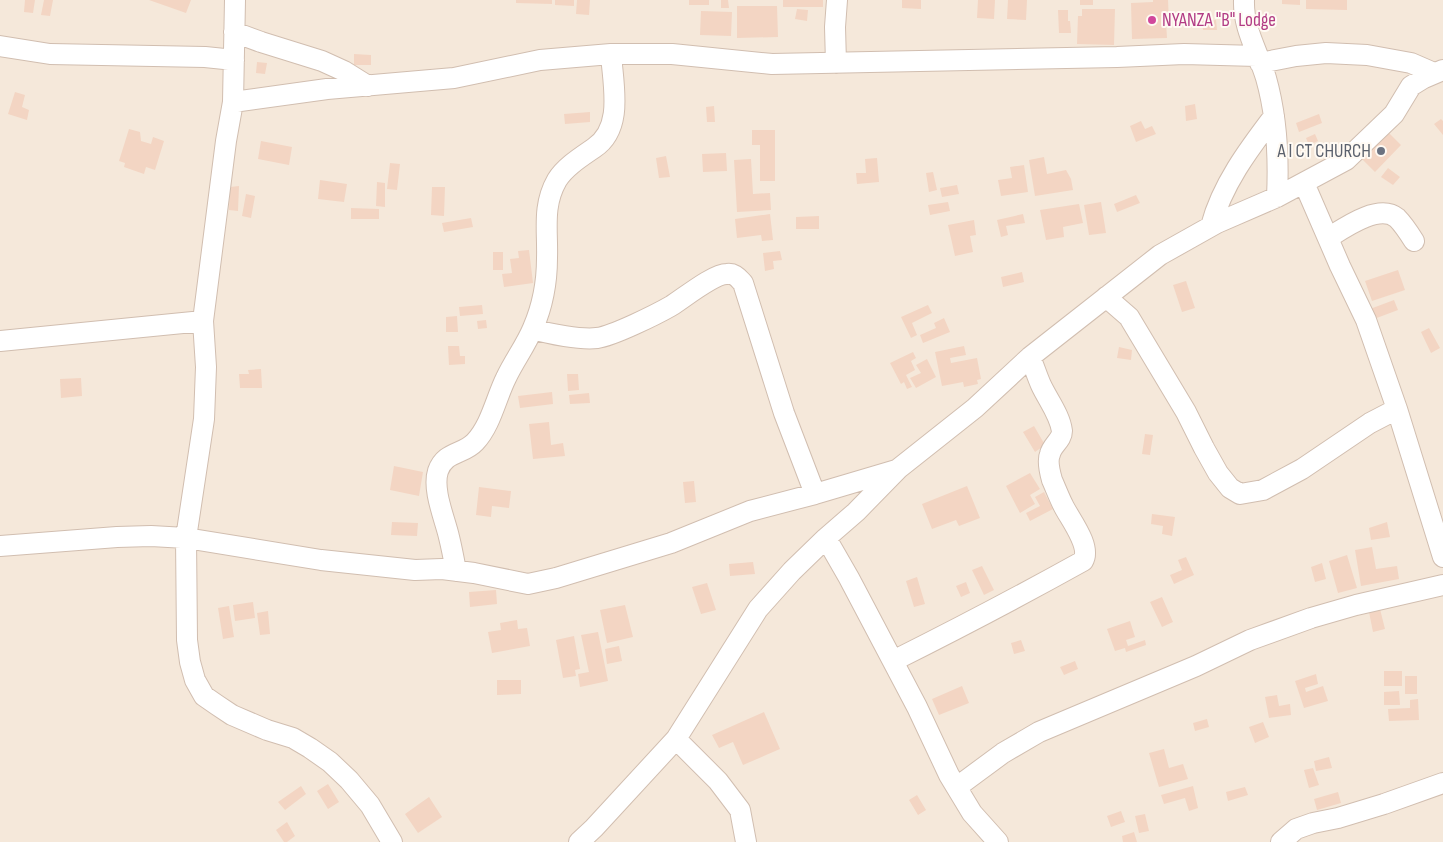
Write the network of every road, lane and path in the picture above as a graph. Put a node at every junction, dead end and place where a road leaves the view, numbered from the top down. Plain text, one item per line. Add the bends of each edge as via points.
1 (235, 0) edge
2 (836, 0) edge
3 (1244, 0) edge
4 (234, 32) junction
5 (0, 46) edge
6 (611, 54) junction
7 (1259, 59) junction
8 (234, 60) junction
9 (836, 63) junction
10 (1438, 71) edge
11 (368, 86) junction
12 (233, 102) junction
13 (1274, 116) junction
14 (1304, 183) junction
15 (1277, 197) junction
16 (1211, 226) junction
17 (1328, 238) junction
18 (1414, 241) dead end
19 (1106, 297) junction
20 (203, 321) junction
21 (533, 329) junction
22 (0, 341) edge
23 (1030, 357) junction
24 (1397, 409) junction
25 (898, 469) junction
26 (815, 494) junction
27 (186, 538) junction
28 (826, 538) junction
29 (0, 546) edge
30 (1443, 557) edge
31 (456, 571) junction
32 (1443, 585) edge
33 (893, 661) junction
34 (676, 739) junction
35 (1443, 783) edge
36 (957, 787) junction
37 (392, 842) edge
38 (579, 842) edge
39 (746, 842) edge
40 (998, 842) edge
41 (1281, 842) edge

1 - 4 street
2 - 9 street
3 - 7 street via 1244,21
4 - 8 street
4 - 11 street via 322,61
5 - 8 street via 50,54
6 - 9 street via 672,54 772,64
6 - 11 street via 540,60 454,78
6 - 21 street via 615,105 610,132 557,180 549,200 545,227 545,292
7 - 9 street via 1184,54
7 - 10 street via 1326,53 1367,55
7 - 13 street
8 - 12 street
10 - 14 street via 1412,86 1394,114 1346,160
11 - 12 street
12 - 20 street
13 - 15 street via 1279,164
13 - 16 street via 1225,189
14 - 15 street
14 - 17 street
15 - 16 street
16 - 19 street via 1160,255
17 - 18 street via 1374,214 1386,213 1396,218
17 - 24 street via 1366,320
19 - 23 street
19 - 24 street via 1129,317 1186,412 1218,474 1240,494 1263,490 1279,482
20 - 22 street
20 - 27 street via 206,367 204,420
21 - 26 street via 598,338 668,307 714,278 726,273 736,275 743,283 784,413
21 - 31 street via 505,380 481,435 469,448 452,454 438,470 438,497
23 - 25 street via 975,408
23 - 33 street via 1060,420 1062,433 1050,454 1049,466 1063,505 1082,540 1085,550 1083,561 988,614
24 - 30 street
25 - 26 street
25 - 28 street
26 - 31 street via 750,511 671,543 556,578 528,584
27 - 29 street via 118,537
27 - 31 street via 321,560
27 - 37 street via 187,640 193,671 204,696 232,715 293,738 330,762 370,804
28 - 33 street
28 - 34 street via 758,609
32 - 36 street via 1356,605 1250,640 1039,732 1003,753
33 - 36 street
34 - 38 street
34 - 39 street via 718,781 740,810
35 - 41 street via 1296,829
36 - 40 street via 972,812

